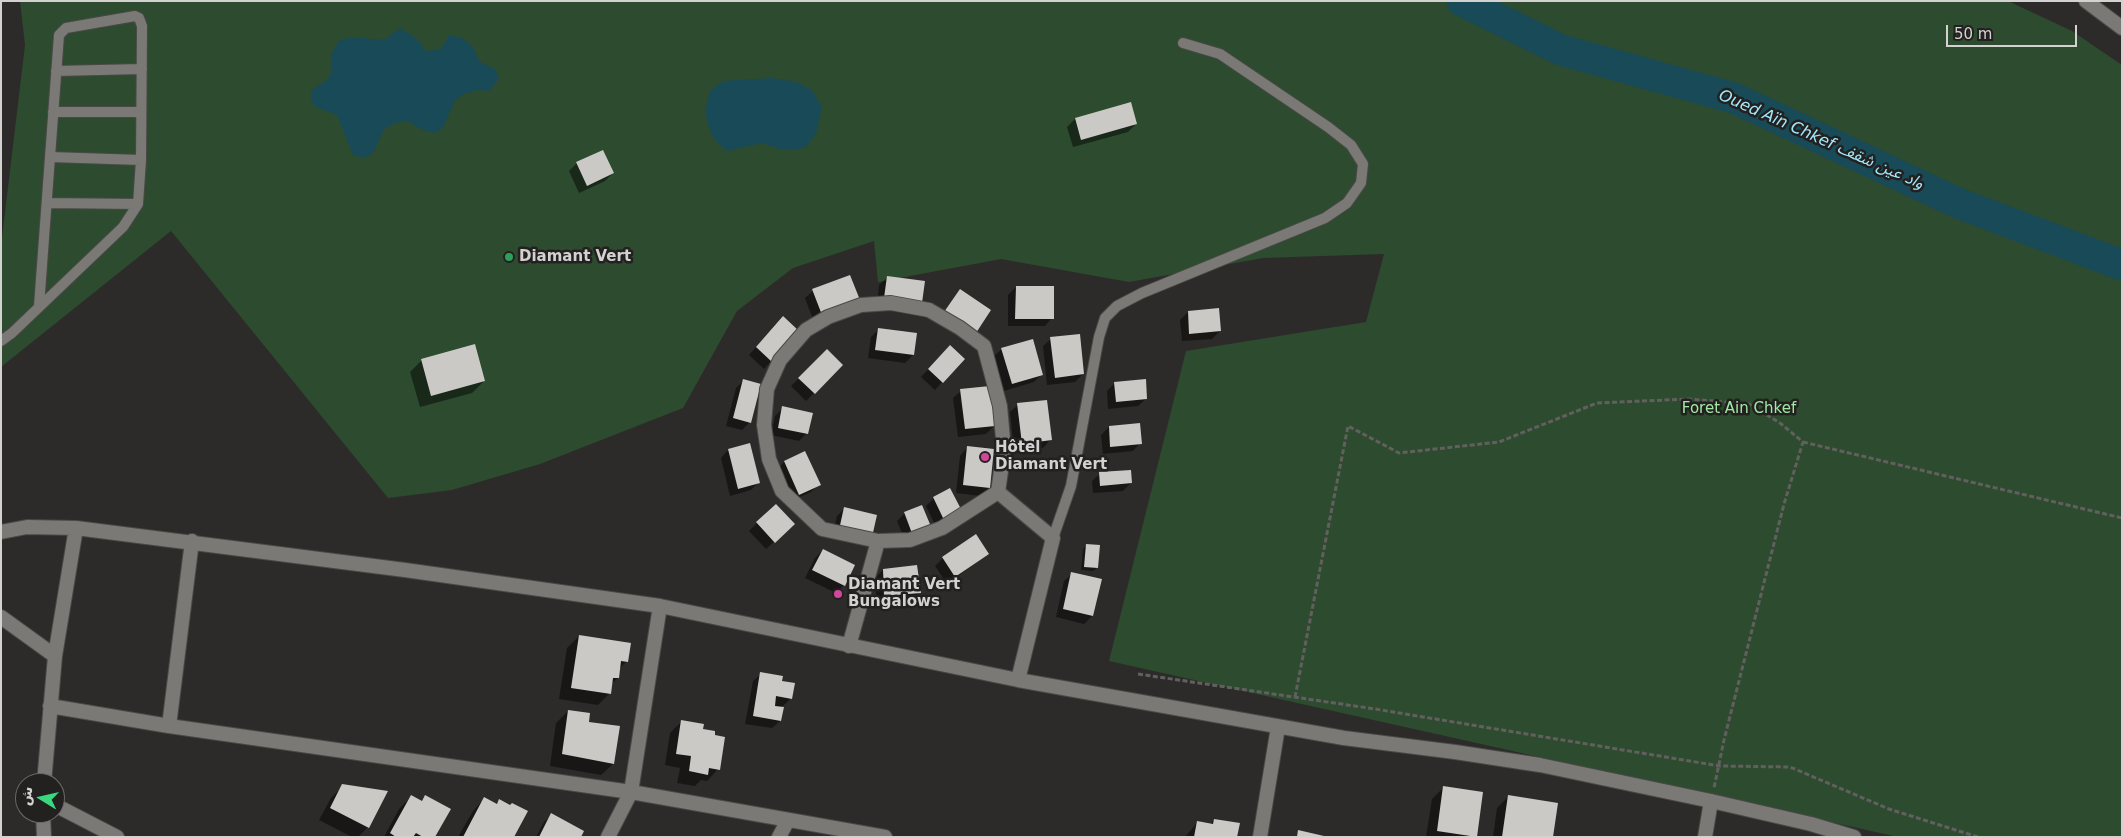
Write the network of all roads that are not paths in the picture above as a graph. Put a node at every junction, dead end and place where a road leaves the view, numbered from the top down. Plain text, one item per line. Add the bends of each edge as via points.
1 (2086, 1) edge
2 (2122, 28) edge
3 (1183, 43) dead end
4 (142, 69) junction
5 (56, 71) junction
6 (53, 112) junction
7 (141, 112) junction
8 (50, 157) junction
9 (141, 160) junction
10 (47, 203) junction
11 (138, 204) junction
12 (39, 306) junction
13 (1, 341) edge
14 (998, 492) junction
15 (76, 528) junction
16 (1, 532) edge
17 (1053, 538) junction
18 (878, 541) junction
19 (192, 542) junction
20 (660, 606) junction
21 (1, 618) edge
22 (849, 646) junction
23 (55, 656) junction
24 (1018, 680) junction
25 (50, 706) junction
26 (168, 726) junction
27 (1278, 728) junction
28 (45, 773) edge
29 (631, 792) junction
30 (1711, 801) junction
31 (65, 810) edge
32 (788, 820) junction
33 (43, 823) edge
34 (44, 837) edge
35 (117, 837) edge
36 (608, 837) edge
37 (780, 837) edge
38 (885, 837) edge
39 (1260, 837) edge
40 (1705, 837) edge
41 (1854, 837) edge

1 - 2 street
3 - 17 lane via 1220,54 1351,145 1363,164 1361,183 1347,203 1326,218 1142,293 1117,306 1105,318 1071,486
4 - 5 lane
4 - 5 lane via 142,22 135,16 63,30 59,38
4 - 7 lane
5 - 6 lane
6 - 7 lane
6 - 8 lane
7 - 9 lane
8 - 9 lane
8 - 10 lane
9 - 11 lane
10 - 11 lane
10 - 12 lane
11 - 12 lane via 123,227
12 - 13 lane
14 - 17 street
14 - 18 street via 942,528 910,540
14 - 18 street via 1004,450 1000,406 984,346 929,310 891,303 861,304 828,317 806,330 780,360 767,389 764,425 769,458 782,491 822,529
15 - 16 street via 27,527
15 - 19 street
15 - 23 street
17 - 24 street
18 - 22 street
19 - 20 street
19 - 26 street
20 - 22 street
20 - 29 street
21 - 23 street
22 - 24 street
23 - 25 street
24 - 27 street
25 - 26 street
25 - 28 street
26 - 29 street
27 - 30 street via 1540,765
27 - 39 street
29 - 32 street
29 - 36 street
30 - 40 street
30 - 41 street
31 - 35 street
32 - 37 street
32 - 38 street
33 - 34 street

